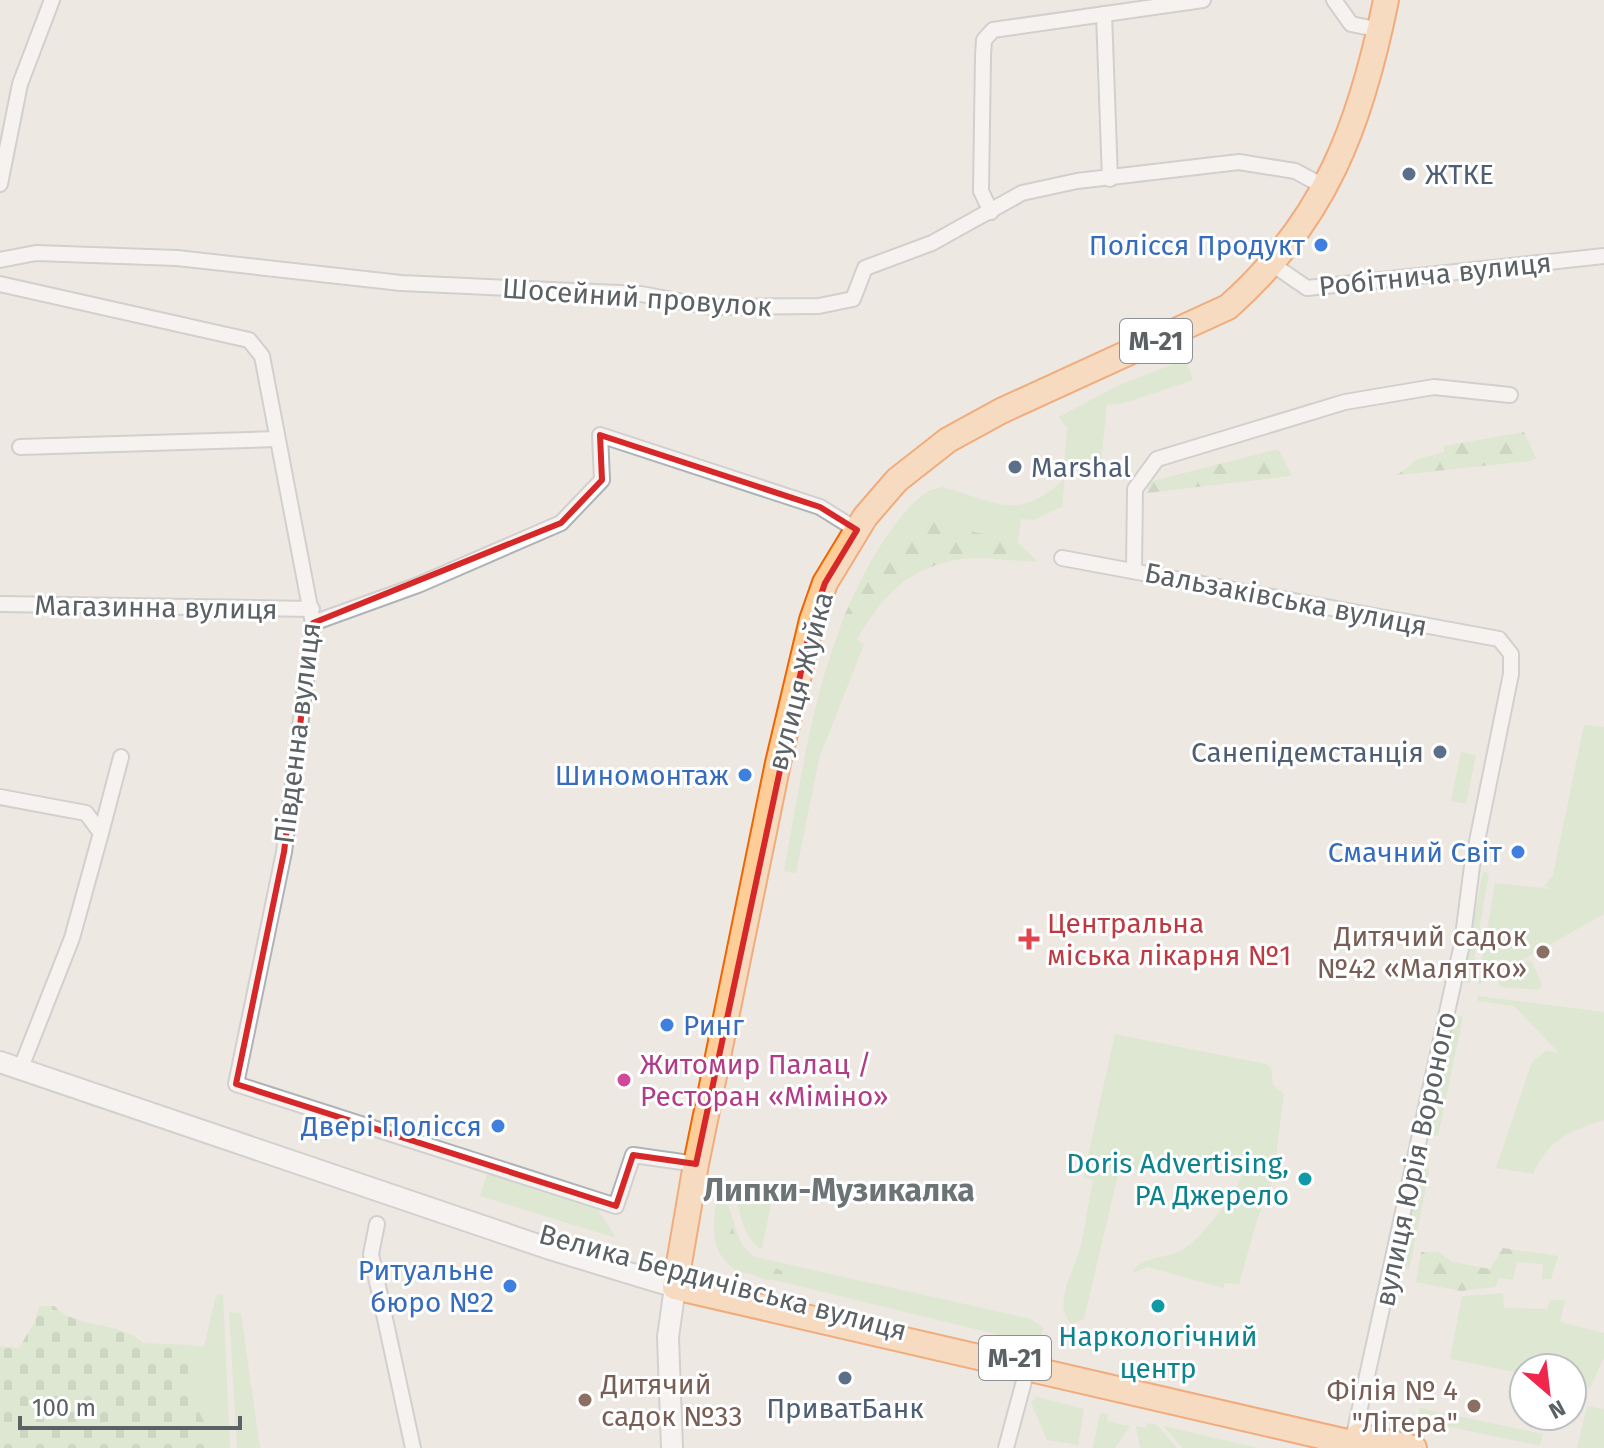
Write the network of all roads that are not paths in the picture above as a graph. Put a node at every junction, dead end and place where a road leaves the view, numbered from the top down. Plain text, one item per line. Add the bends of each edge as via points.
1 (52, 0) edge
2 (1203, 0) edge
3 (1334, 0) edge
4 (1386, 0) edge
5 (1104, 14) junction
6 (1380, 30) junction
7 (1110, 179) junction
8 (0, 184) edge
9 (1325, 187) junction
10 (991, 212) junction
11 (1604, 256) edge
12 (0, 260) edge
13 (1272, 264) junction
14 (0, 284) edge
15 (1510, 395) dead end
16 (277, 439) junction
17 (20, 447) dead end
18 (857, 530) junction
19 (1062, 558) dead end
20 (1134, 570) junction
21 (0, 604) edge
22 (312, 616) junction
23 (1507, 647) joint
24 (121, 757) dead end
25 (0, 797) edge
26 (101, 833) junction
27 (0, 1052) edge
28 (24, 1060) junction
29 (0, 1062) edge
30 (696, 1164) junction
31 (377, 1224) dead end
32 (676, 1281) junction
33 (1027, 1370) junction
34 (1364, 1441) edge
35 (413, 1448) edge
36 (672, 1448) edge
37 (1006, 1448) edge
38 (1414, 1448) edge

1 - 8 street via 20,84
2 - 5 street
3 - 6 street via 1351,24
4 - 6 highway, вулиця Жуйка / М-21
5 - 7 street
5 - 10 street via 993,30 984,40 981,191
6 - 9 highway, вулиця Жуйка / М-21 via 1370,79
7 - 9 street, Шосейний провулок via 1239,162 1295,171
7 - 10 street, Шосейний провулок via 1022,193
9 - 13 highway, вулиця Жуйка / М-21
10 - 12 street, Шосейний провулок via 932,243 865,268 853,299 819,306 710,307 641,294 401,283 177,258 36,253
11 - 13 street, Робітнича вулиця via 1307,288
13 - 18 highway, вулиця Жуйка / М-21 via 1228,307 948,440 897,480
14 - 16 street, Південна вулиця via 249,340 262,356
15 - 20 street via 1434,387 1345,402 1157,459 1135,489
16 - 17 street
16 - 22 street, Південна вулиця
18 - 22 street via 820,507 600,435 602,480 561,523 418,585
18 - 30 highway, вулиця Жуйка / М-21 via 825,583 812,620
19 - 20 street, Бальзаківська вулиця
20 - 23 street, Бальзаківська вулиця via 1499,639
21 - 22 street, Магазинна вулиця
22 - 30 street, Південна вулиця via 284,852 236,1084 616,1206 633,1155
23 - 34 street, вулиця Юрія Вороного via 1511,674
24 - 26 street
25 - 26 street via 86,813
26 - 28 street via 72,938
27 - 28 main road, Велика Бердичівська вулиця
28 - 32 main road, Велика Бердичівська вулиця
29 - 32 main road, Велика Бердичівська вулиця via 550,1249
30 - 32 highway, вулиця Жуйка / М-21
31 - 35 street via 371,1254
32 - 33 highway, Велика Бердичівська вулиця / М-21
32 - 34 highway, Велика Бердичівська вулиця / М-21
32 - 36 main road via 668,1337
33 - 34 highway, Велика Бердичівська вулиця / М-21
33 - 37 street
34 - 38 highway, Велика Бердичівська вулиця / М-21

